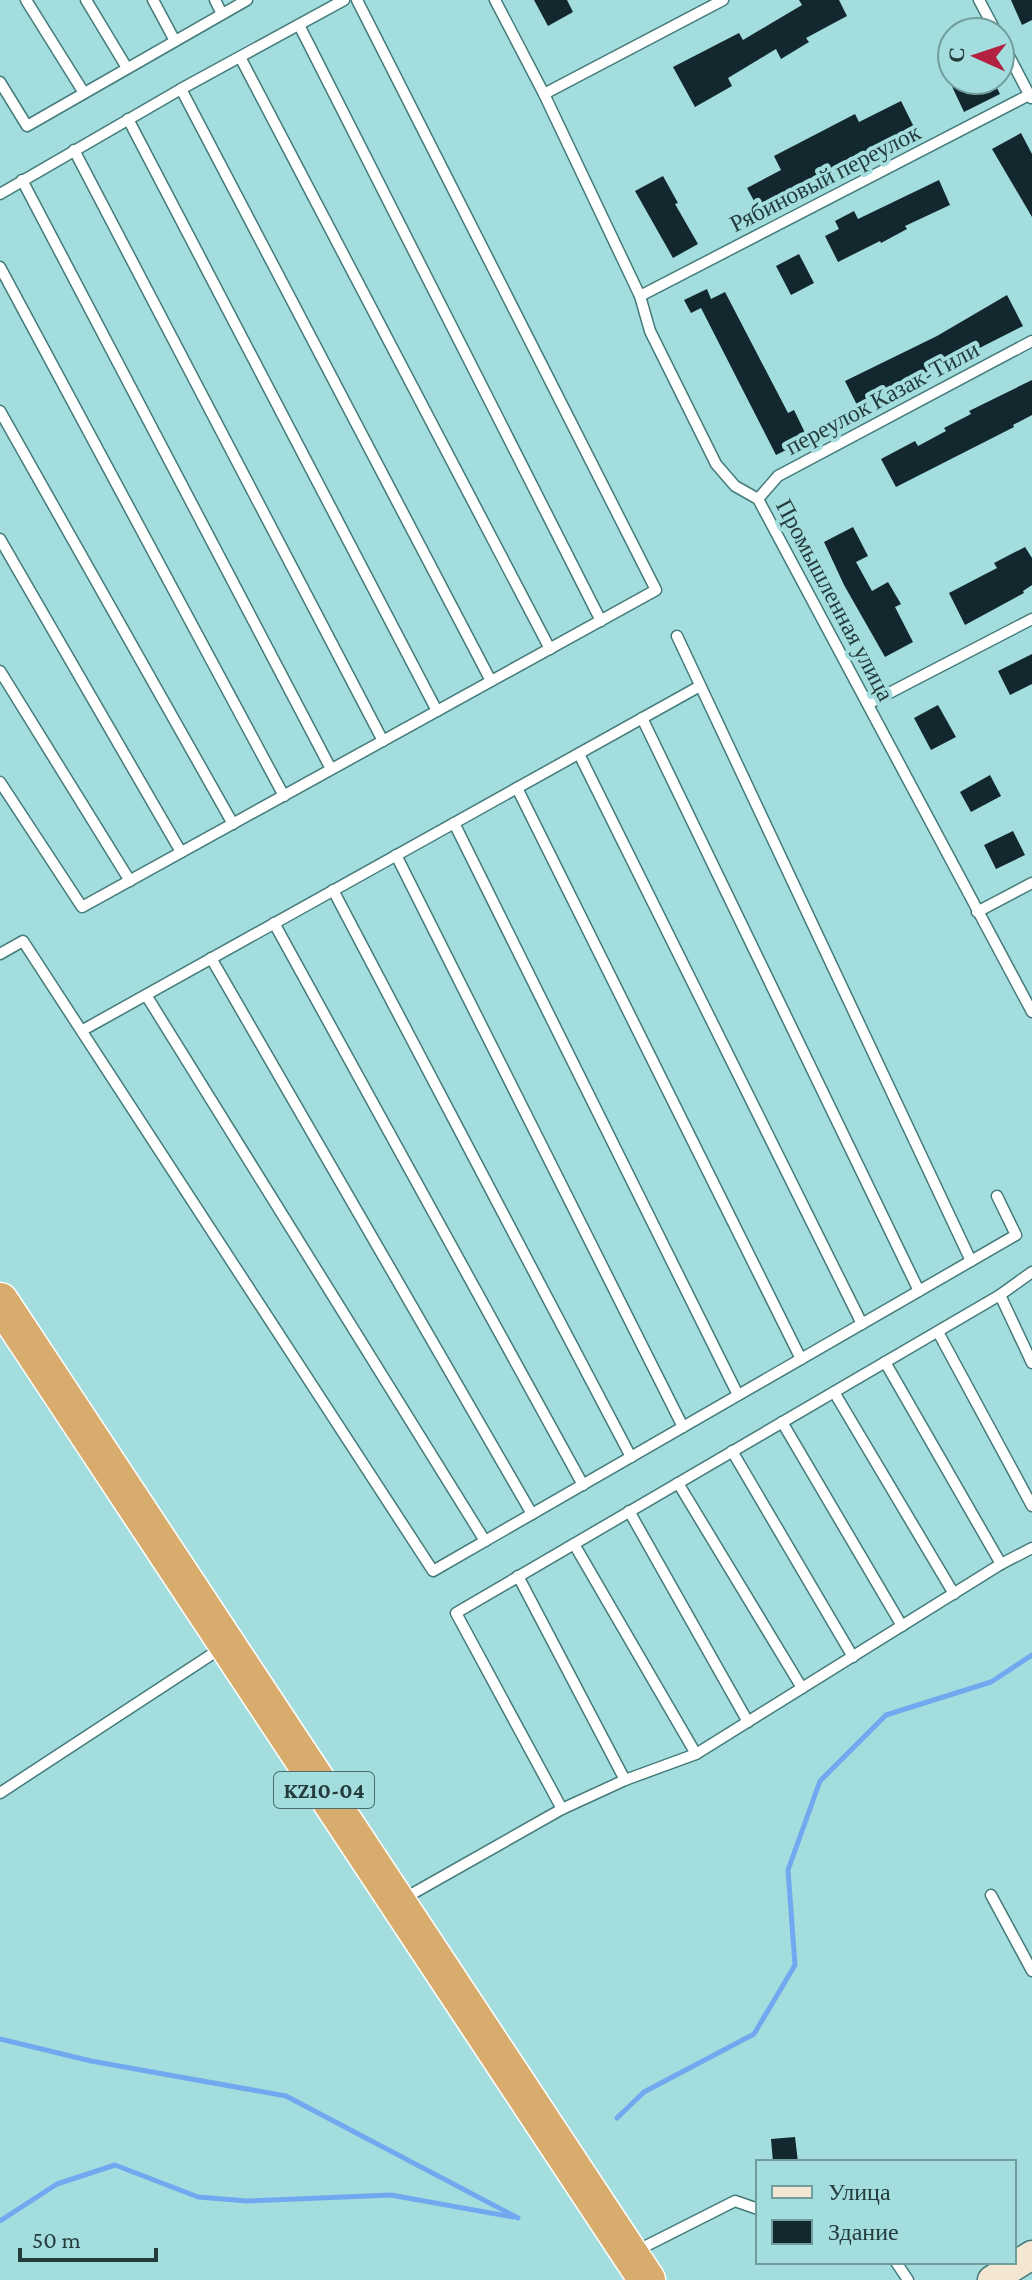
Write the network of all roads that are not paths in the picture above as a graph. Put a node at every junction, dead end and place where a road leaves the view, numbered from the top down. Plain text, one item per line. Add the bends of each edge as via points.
1 (26, 0) edge
2 (86, 0) edge
3 (153, 0) edge
4 (215, 0) edge
5 (247, 0) edge
6 (344, 0) edge
7 (357, 0) edge
8 (495, 0) edge
9 (723, 0) edge
10 (222, 14) junction
11 (299, 25) junction
12 (175, 41) junction
13 (240, 57) junction
14 (127, 68) junction
15 (1016, 70) edge
16 (0, 82) edge
17 (181, 89) junction
18 (84, 93) junction
19 (544, 94) junction
20 (1030, 97) edge
21 (128, 119) junction
22 (74, 150) junction
23 (22, 180) junction
24 (0, 194) edge
25 (0, 267) edge
26 (640, 296) junction
27 (1032, 341) edge
28 (0, 411) edge
29 (758, 499) junction
30 (0, 539) edge
31 (1032, 619) edge
32 (601, 621) junction
33 (677, 636) dead end
34 (550, 649) junction
35 (0, 671) edge
36 (491, 681) junction
37 (700, 686) junction
38 (868, 704) junction
39 (437, 711) junction
40 (642, 718) junction
41 (383, 741) junction
42 (579, 754) junction
43 (331, 769) junction
44 (0, 782) edge
45 (517, 788) junction
46 (284, 796) junction
47 (454, 823) junction
48 (233, 824) junction
49 (181, 852) junction
50 (396, 855) junction
51 (130, 881) junction
52 (1032, 883) edge
53 (333, 890) junction
54 (977, 912) junction
55 (274, 923) junction
56 (0, 954) edge
57 (211, 958) junction
58 (146, 995) junction
59 (1032, 1012) edge
60 (83, 1030) junction
61 (997, 1196) dead end
62 (971, 1261) junction
63 (1032, 1272) edge
64 (919, 1291) junction
65 (1000, 1295) junction
66 (0, 1301) edge
67 (862, 1324) junction
68 (938, 1332) junction
69 (801, 1359) junction
70 (885, 1362) junction
71 (1032, 1363) edge
72 (834, 1392) junction
73 (738, 1395) junction
74 (782, 1422) junction
75 (683, 1427) junction
76 (732, 1451) junction
77 (631, 1457) junction
78 (678, 1483) junction
79 (583, 1485) junction
80 (1032, 1506) edge
81 (629, 1511) junction
82 (532, 1514) junction
83 (485, 1541) junction
84 (574, 1544) junction
85 (1032, 1548) edge
86 (1001, 1564) junction
87 (518, 1576) junction
88 (954, 1594) junction
89 (902, 1626) junction
90 (226, 1645) junction
91 (853, 1657) junction
92 (802, 1688) junction
93 (748, 1722) junction
94 (696, 1754) junction
95 (625, 1780) junction
96 (0, 1793) edge
97 (562, 1809) junction
98 (991, 1895) dead end
99 (399, 1902) junction
100 (1032, 1971) edge
101 (756, 2208) edge
102 (1032, 2255) edge
103 (639, 2267) edge
104 (992, 2280) edge

1 - 18 lane
2 - 14 lane
3 - 12 lane
4 - 10 lane
5 - 10 lane
6 - 11 lane
7 - 32 lane via 656,590
8 - 19 lane, Промышленная улица
9 - 19 lane
10 - 12 lane
11 - 13 lane
11 - 32 lane
12 - 14 lane
13 - 17 lane
13 - 34 lane
14 - 18 lane
15 - 20 lane
16 - 18 lane via 27,126
17 - 21 lane
17 - 36 lane
19 - 26 lane, Промышленная улица
20 - 26 lane, Рябиновый переулок
21 - 22 lane
21 - 39 lane
22 - 23 lane
22 - 41 lane
23 - 24 lane
23 - 43 lane
25 - 46 lane
26 - 29 lane, Промышленная улица via 650,331 716,464 735,486
27 - 29 lane, переулок Казак-Тили via 778,476
28 - 48 lane
29 - 38 lane, Промышленная улица
30 - 49 lane
31 - 38 lane
32 - 34 lane
33 - 37 lane
34 - 36 lane
35 - 51 lane
36 - 39 lane
37 - 40 lane
37 - 62 lane
38 - 54 lane, Промышленная улица
39 - 41 lane
40 - 42 lane
40 - 64 lane
41 - 43 lane
42 - 45 lane
42 - 67 lane
43 - 46 lane
44 - 51 lane via 82,907
45 - 47 lane
45 - 69 lane
46 - 48 lane
47 - 50 lane
47 - 73 lane
48 - 49 lane
49 - 51 lane
50 - 53 lane
50 - 75 lane
52 - 54 lane
53 - 55 lane
53 - 77 lane
54 - 59 lane, Промышленная улица
55 - 57 lane
55 - 79 lane
56 - 60 lane via 23,941
57 - 58 lane
57 - 82 lane
58 - 60 lane
58 - 83 lane
60 - 83 lane via 433,1571
61 - 62 lane via 1016,1235
62 - 64 lane
63 - 65 lane
64 - 67 lane
65 - 68 lane
65 - 71 lane
66 - 90 highway, KZ10-04
67 - 69 lane
68 - 70 lane
68 - 80 lane
69 - 73 lane
70 - 72 lane
70 - 86 lane
72 - 74 lane
72 - 88 lane
73 - 75 lane
74 - 76 lane
74 - 89 lane
75 - 77 lane
76 - 78 lane
76 - 91 lane
77 - 79 lane
78 - 81 lane
78 - 92 lane
79 - 82 lane
81 - 84 lane
81 - 93 lane
82 - 83 lane
84 - 87 lane
84 - 94 lane
85 - 86 lane
86 - 88 lane
87 - 95 lane
87 - 97 lane via 456,1613
88 - 89 lane
89 - 91 lane
90 - 96 lane
90 - 99 highway, KZ10-04
91 - 92 lane
92 - 93 lane
93 - 94 lane
94 - 95 lane
95 - 97 lane
97 - 99 lane
98 - 100 lane
99 - 103 highway, KZ10-04
101 - 103 lane via 735,2201
102 - 104 main road

